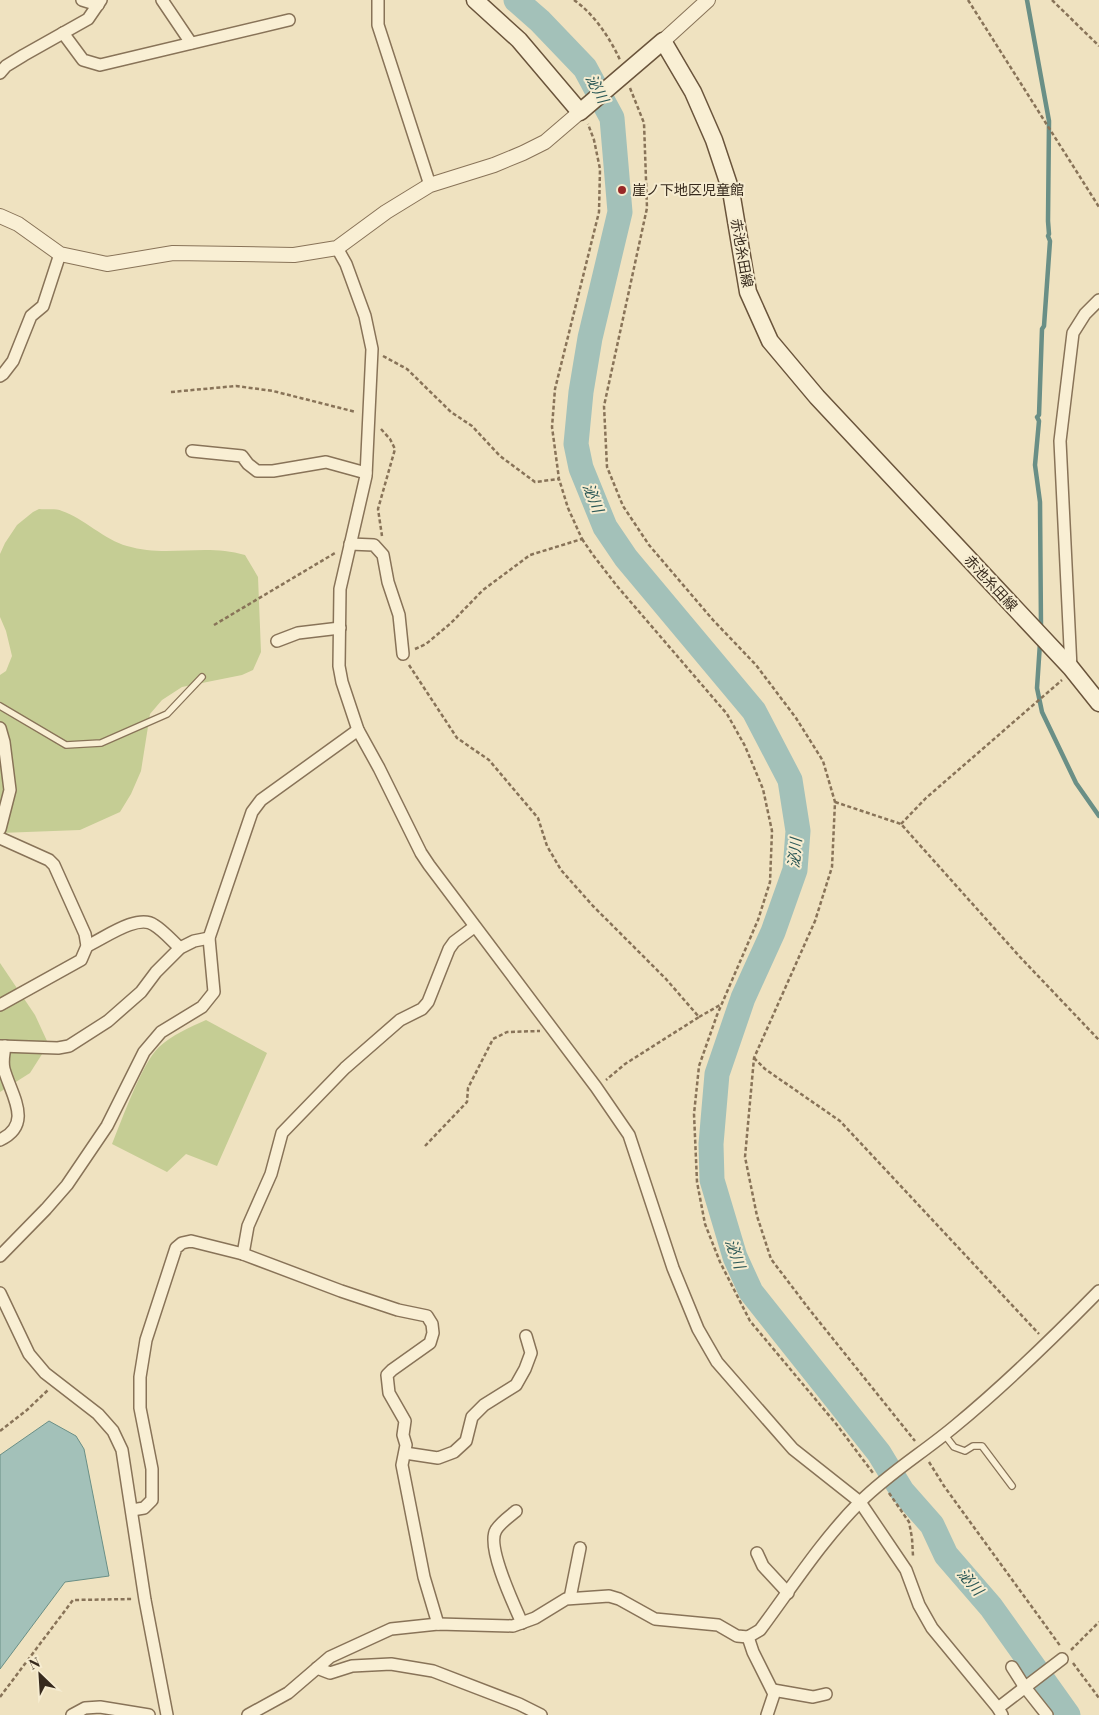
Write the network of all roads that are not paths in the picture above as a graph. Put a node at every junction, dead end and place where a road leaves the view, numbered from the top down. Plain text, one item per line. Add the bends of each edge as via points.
1 (82, 0) edge
2 (162, 0) edge
3 (378, 0) edge
4 (475, 0) edge
5 (708, 0) edge
6 (99, 2) edge
7 (289, 20) dead end
8 (63, 33) junction
9 (663, 41) junction
10 (191, 43) junction
11 (0, 73) edge
12 (584, 110) junction
13 (430, 185) junction
14 (0, 216) edge
15 (337, 248) junction
16 (60, 254) junction
17 (1099, 300) edge
18 (0, 376) edge
19 (192, 451) dead end
20 (366, 473) junction
21 (350, 544) junction
22 (340, 628) junction
23 (277, 641) dead end
24 (403, 654) road end
25 (1071, 668) junction
26 (202, 677) dead end
27 (1099, 703) edge
28 (0, 706) edge
29 (0, 728) edge
30 (358, 730) junction
31 (0, 829) edge
32 (0, 838) edge
33 (474, 927) junction
34 (208, 938) junction
35 (87, 946) junction
36 (180, 948) junction
37 (0, 1005) edge
38 (2, 1046) edge
39 (0, 1140) edge
40 (243, 1254) junction
41 (0, 1256) edge
42 (1099, 1291) edge
43 (0, 1293) edge
44 (526, 1336) dead end
45 (944, 1434) junction
46 (405, 1453) junction
47 (1012, 1486) dead end
48 (860, 1502) junction
49 (132, 1510) junction
50 (516, 1511) dead end
51 (580, 1548) dead end
52 (757, 1553) dead end
53 (788, 1593) junction
54 (570, 1598) junction
55 (522, 1623) junction
56 (438, 1624) junction
57 (748, 1637) junction
58 (1065, 1656) road end
59 (1012, 1667) dead end
60 (316, 1668) junction
61 (1027, 1684) junction
62 (773, 1690) junction
63 (826, 1694) dead end
64 (90, 1711) edge
65 (1000, 1711) edge
66 (72, 1715) edge
67 (149, 1715) edge
68 (167, 1715) edge
69 (248, 1715) edge
70 (541, 1715) edge
71 (768, 1715) edge
72 (1047, 1715) edge

1 - 6 street
2 - 10 street
3 - 13 street via 378,25
4 - 12 main road via 519,40
5 - 9 street
6 - 8 street via 88,19
7 - 10 street
8 - 10 street via 83,60 100,65
8 - 11 street via 6,66
9 - 12 main road
9 - 25 main road, 赤池糸田線 via 693,92 714,140 731,191 748,292 770,341 817,397
12 - 13 street via 545,142 494,165
13 - 15 street
14 - 16 street via 18,224
15 - 16 street via 294,255 172,253 107,264
15 - 20 street via 365,316 372,354
16 - 18 street via 43,306 30,316 13,361
17 - 25 street via 1073,333 1060,442
19 - 20 street via 242,456 257,471 326,462
20 - 21 street
21 - 22 street via 340,588
21 - 24 street via 374,545 383,555 399,615
22 - 23 street via 298,633
22 - 30 street via 341,674
25 - 27 main road, 赤池糸田線
26 - 28 lane via 167,714 101,743 66,745
29 - 31 street via 10,790
30 - 33 street via 421,853
30 - 34 street via 261,800 252,812
32 - 35 street via 54,865 85,934
33 - 40 street via 449,949 428,1002 422,1009 400,1020 367,1048 282,1134 271,1174 248,1226
33 - 48 street via 629,1135 673,1268 698,1329 717,1362 794,1448
34 - 36 street
34 - 41 street via 214,992 202,1007 161,1032 144,1052 107,1126 67,1185
35 - 36 street via 135,922 145,921 153,924
35 - 37 street via 81,960
36 - 38 street via 141,992 108,1021 69,1046
38 - 39 street via 4,1070 18,1115 17,1126 11,1135
40 - 46 street via 340,1291 427,1316 432,1324 430,1343 387,1375 389,1393 405,1422
40 - 49 street via 191,1241 176,1248 146,1340 140,1377 140,1408 152,1469 152,1500 144,1508
42 - 45 street via 1049,1343
43 - 49 street via 29,1354 45,1373 98,1414 113,1431 122,1450
44 - 46 street via 531,1353 516,1385 484,1404 472,1417 466,1441 454,1452 438,1458
45 - 47 lane via 954,1446 965,1450 982,1446
45 - 48 street
46 - 56 street via 402,1465 424,1577
48 - 53 street via 835,1529
48 - 65 street via 906,1570 932,1628
49 - 68 street
50 - 55 street via 496,1530 493,1541 503,1580
51 - 54 street
52 - 53 street via 763,1566
53 - 57 street via 760,1630
54 - 55 street
54 - 57 street via 609,1596 655,1619 718,1625 737,1636
55 - 56 street via 513,1626
56 - 60 street via 391,1629 330,1656
57 - 62 street
58 - 61 street
59 - 61 street
60 - 69 street via 288,1693
60 - 70 street via 330,1673 352,1666 391,1664 433,1671
61 - 65 street
61 - 72 street
62 - 63 street via 813,1698
62 - 71 street
64 - 66 street via 85,1708
64 - 67 street via 100,1707

